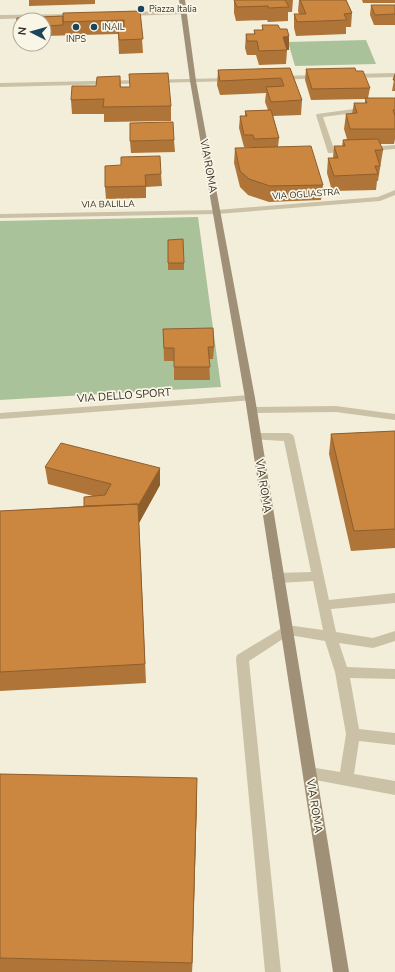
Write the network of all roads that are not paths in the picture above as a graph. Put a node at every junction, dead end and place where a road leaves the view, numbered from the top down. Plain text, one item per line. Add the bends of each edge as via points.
1 (182, 0) edge
2 (183, 13) junction
3 (124, 14) edge
4 (85, 15) edge
5 (0, 17) edge
6 (395, 75) edge
7 (326, 77) edge
8 (341, 77) edge
9 (241, 79) edge
10 (272, 79) edge
11 (193, 81) junction
12 (0, 85) edge
13 (395, 110) edge
14 (395, 147) edge
15 (395, 192) edge
16 (217, 212) junction
17 (0, 216) edge
18 (250, 398) junction
19 (252, 410) junction
20 (0, 416) edge
21 (395, 417) edge
22 (256, 437) junction
23 (318, 576) junction
24 (278, 578) junction
25 (395, 598) edge
26 (324, 605) junction
27 (287, 630) junction
28 (330, 636) junction
29 (395, 636) edge
30 (342, 672) junction
31 (395, 674) edge
32 (353, 734) junction
33 (395, 739) edge
34 (310, 773) junction
35 (346, 780) junction
36 (395, 788) edge
37 (273, 972) edge
38 (341, 972) edge

1 - 2 main road, VIA ROMA
2 - 3 street
2 - 11 main road, VIA ROMA
4 - 5 street
6 - 8 street
7 - 10 street
9 - 11 street
11 - 12 street
11 - 16 main road, VIA ROMA
13 - 14 street via 376,108 319,115 331,151
15 - 16 street, VIA OGLIASTRA via 380,199
16 - 17 street, VIA BALILLA
16 - 18 main road, VIA ROMA
18 - 19 main road, VIA ROMA
18 - 20 street, VIA DELLO SPORT
19 - 21 street via 336,409
19 - 22 main road, VIA ROMA
22 - 23 street via 289,437
22 - 24 main road, VIA ROMA
23 - 24 street
23 - 26 street
24 - 27 main road, VIA ROMA
25 - 26 street
26 - 28 street
27 - 28 street
27 - 34 main road, VIA ROMA
27 - 37 street via 242,658
28 - 29 street via 373,643
28 - 30 street
30 - 31 street
30 - 32 street
32 - 33 street
32 - 35 street
34 - 35 street
34 - 38 main road, VIA ROMA
35 - 36 street

